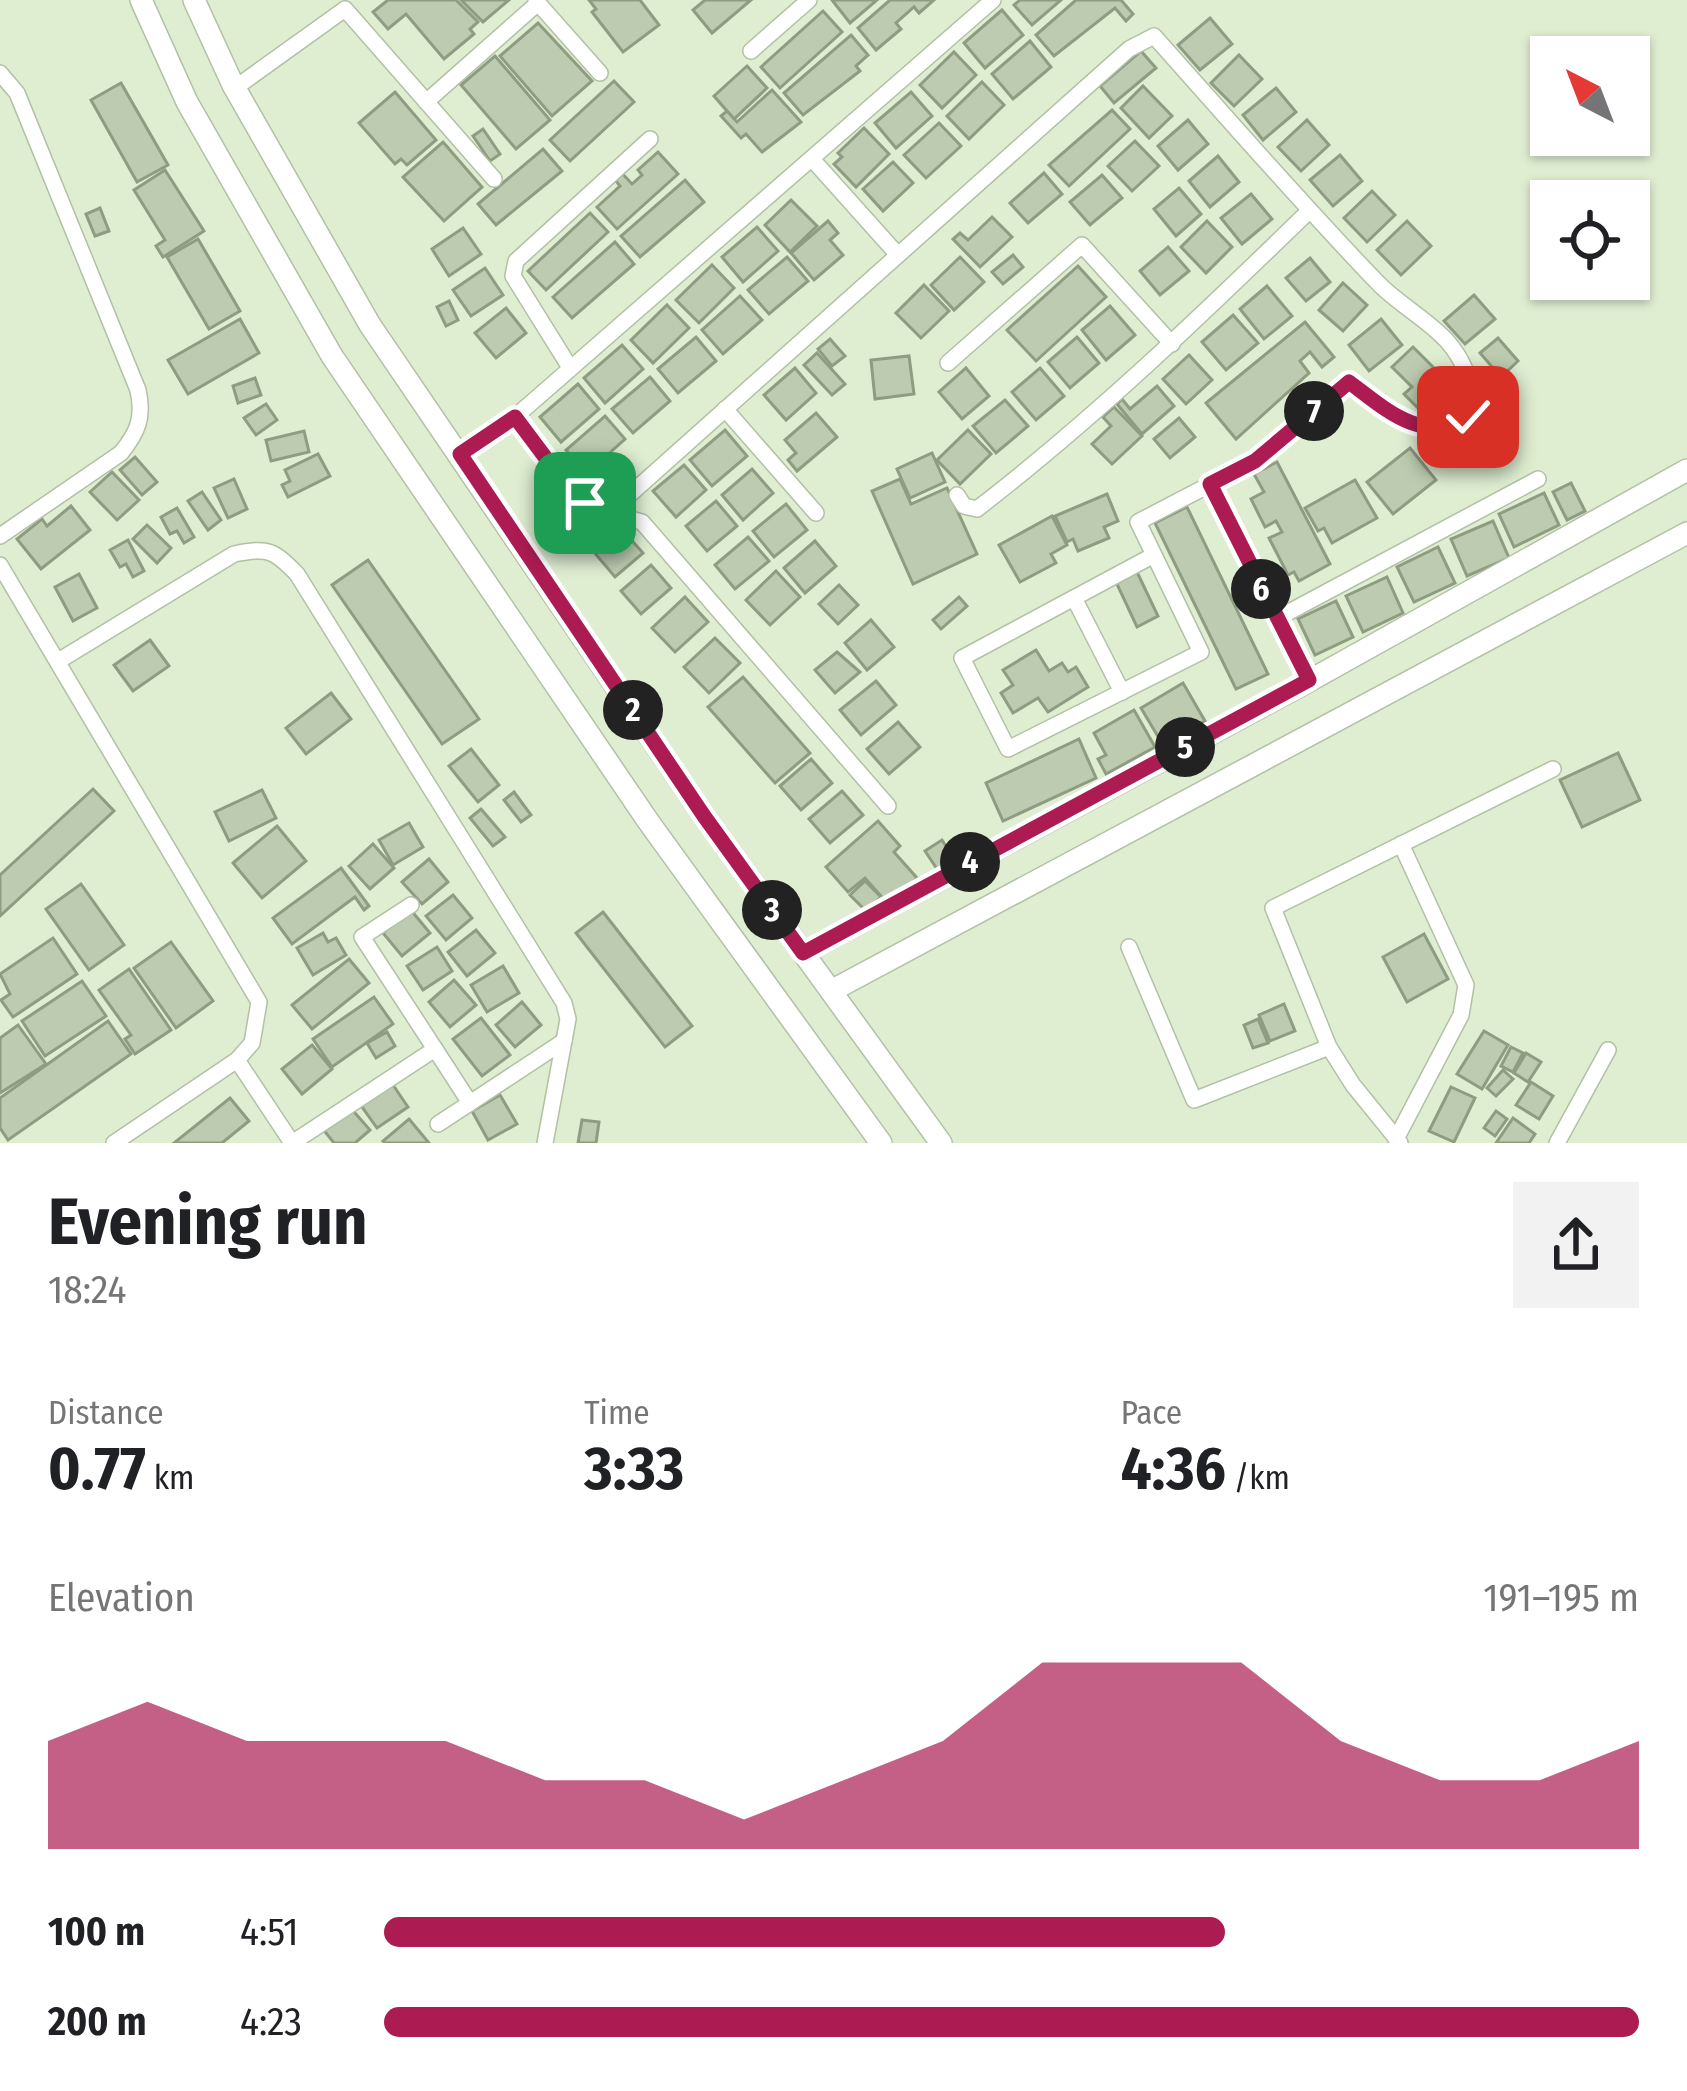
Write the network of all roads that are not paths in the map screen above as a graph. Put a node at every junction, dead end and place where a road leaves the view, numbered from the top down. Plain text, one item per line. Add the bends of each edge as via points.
1 (141, 0) edge
2 (194, 0) edge
3 (809, 0) edge
4 (993, 0) edge
5 (537, 2) edge
6 (751, 51) dead end
7 (0, 73) edge
8 (600, 73) dead end
9 (235, 88) junction
10 (426, 102) junction
11 (650, 139) dead end
12 (812, 159) junction
13 (494, 179) dead end
14 (1309, 211) junction
15 (898, 255) junction
16 (1172, 344) junction
17 (948, 363) dead end
18 (569, 366) junction
19 (725, 409) junction
20 (515, 417) junction
21 (460, 454) junction
22 (1687, 470) edge
23 (1538, 479) dead end
24 (1210, 484) junction
25 (957, 495) dead end
26 (816, 513) dead end
27 (608, 514) junction
28 (1687, 533) edge
29 (0, 536) edge
30 (1154, 555) junction
31 (0, 565) edge
32 (1074, 598) junction
33 (1276, 619) junction
34 (59, 660) junction
35 (1309, 680) junction
36 (1122, 692) junction
37 (1552, 769) dead end
38 (888, 806) dead end
39 (1402, 844) junction
40 (411, 905) dead end
41 (1129, 947) dead end
42 (803, 953) junction
43 (831, 991) junction
44 (564, 1041) junction
45 (1328, 1047) junction
46 (435, 1048) junction
47 (1608, 1050) dead end
48 (237, 1060) junction
49 (470, 1102) junction
50 (438, 1124) dead end
51 (120, 1141) edge
52 (1398, 1141) edge
53 (292, 1143) edge
54 (545, 1143) edge
55 (880, 1143) edge
56 (940, 1143) edge
57 (1557, 1143) edge

1 - 55 street via 188,102 332,356 648,821
2 - 9 street
3 - 6 street
4 - 12 street
5 - 8 street
5 - 10 street
7 - 29 street via 17,93 142,412 122,453
9 - 10 street via 345,9
9 - 21 street via 370,325
10 - 13 street
11 - 18 street via 516,262 513,276
12 - 15 street
12 - 18 street
14 - 15 street via 1154,36
14 - 16 street
14 - 24 street via 1448,342 1473,394 1468,417 1406,424 1349,382 1255,461
15 - 19 street
16 - 17 street via 1082,244
16 - 25 street via 977,509
18 - 20 street
19 - 26 street
19 - 27 street
20 - 21 street
20 - 27 street via 572,493
21 - 42 street
22 - 35 street
23 - 33 street
24 - 30 street via 1138,522
24 - 33 street
27 - 38 street via 642,522
28 - 43 street
30 - 32 street
30 - 36 street via 1201,652
31 - 34 street
32 - 36 street
32 - 36 street via 962,658 1008,749
33 - 35 street
34 - 44 street via 235,554 274,552 297,574 564,1003
34 - 48 street via 252,984 258,1022
35 - 42 street
37 - 39 street
39 - 45 street via 1273,908
39 - 52 street via 1466,985 1461,1015
40 - 46 street via 362,938
41 - 45 street via 1194,1100
42 - 43 street
43 - 56 street
44 - 49 street
44 - 54 street
45 - 52 street
46 - 49 street
46 - 53 street
47 - 57 street
48 - 51 street
48 - 53 street
49 - 50 street

